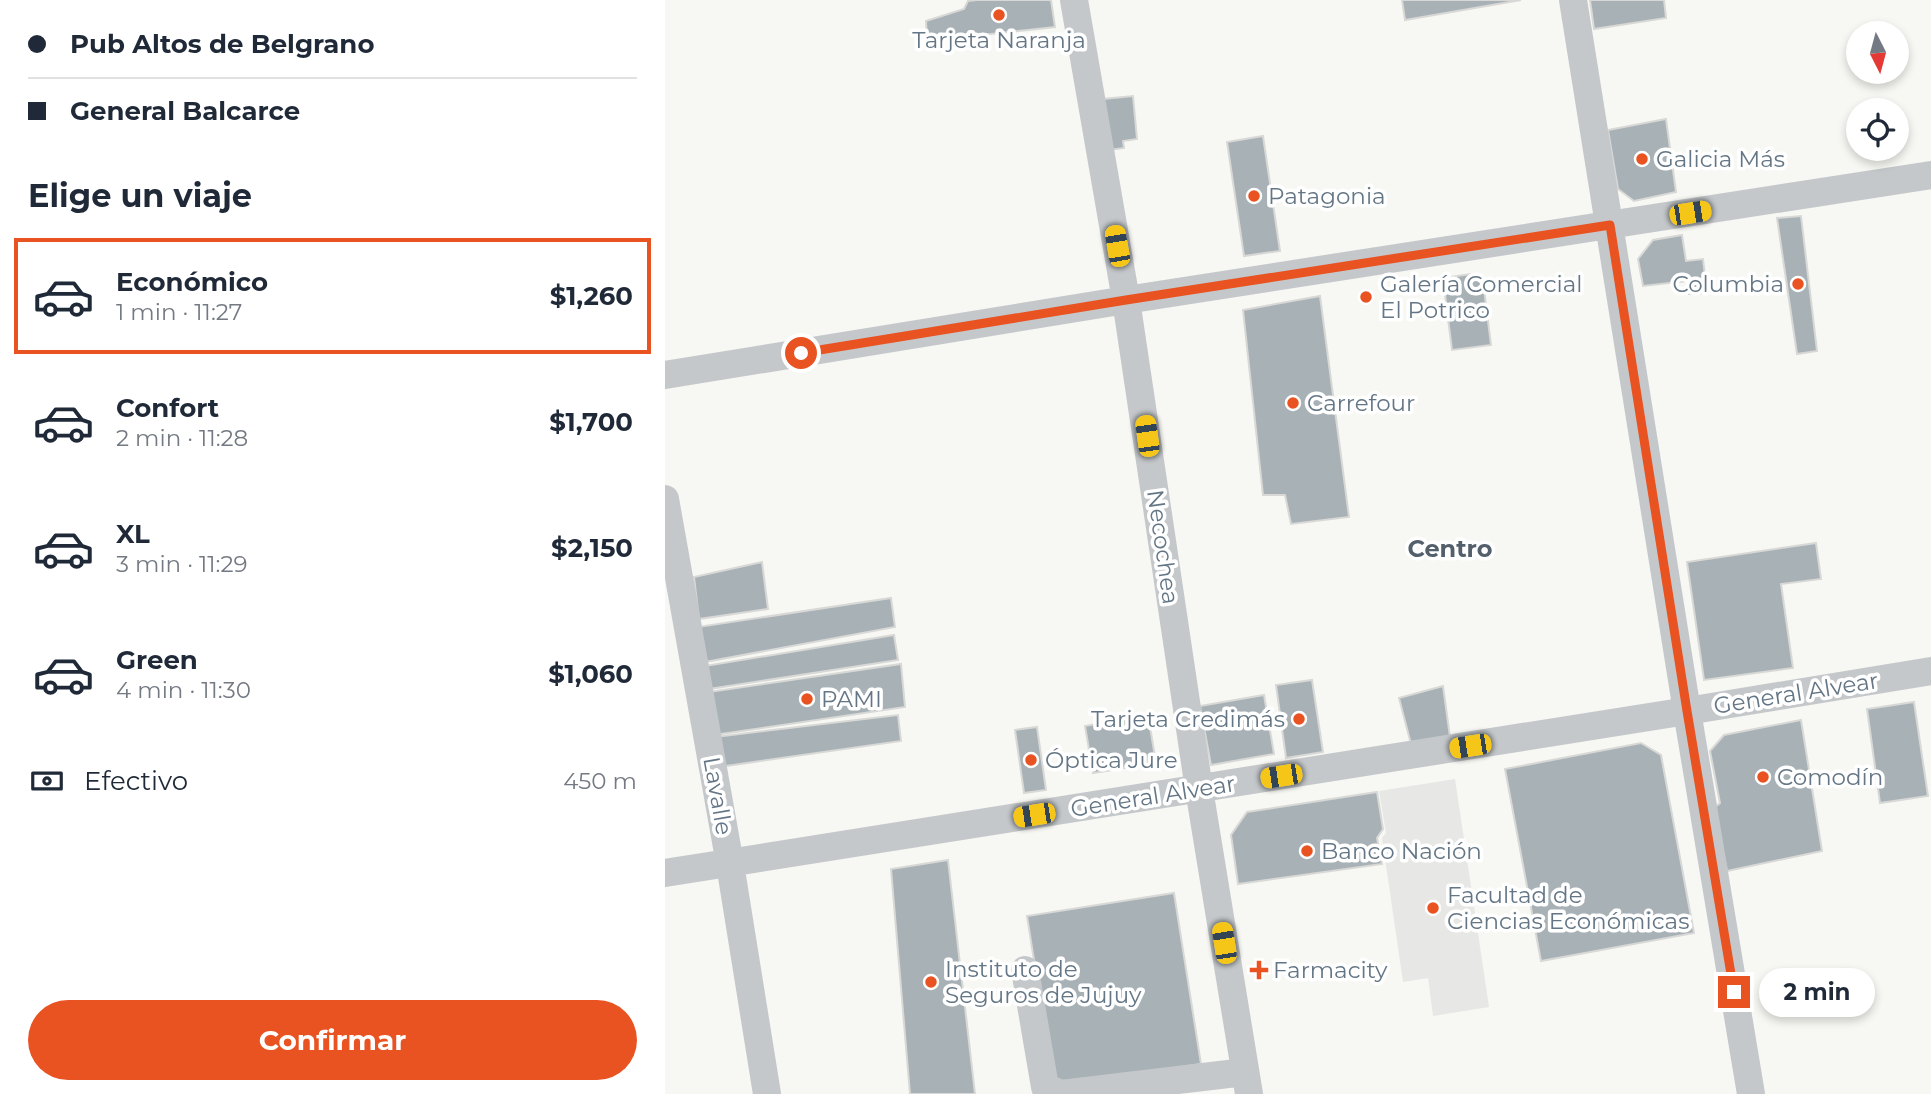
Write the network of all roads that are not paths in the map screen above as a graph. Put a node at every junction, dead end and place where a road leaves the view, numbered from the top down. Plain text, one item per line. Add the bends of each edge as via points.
1 (1074, 0) edge
2 (1573, 0) edge
3 (1931, 175) edge
4 (1610, 225) junction
5 (1126, 300) junction
6 (665, 375) edge
7 (665, 499) edge
8 (1931, 671) edge
9 (1687, 711) junction
10 (1199, 789) junction
11 (730, 864) junction
12 (665, 873) edge
13 (1024, 970) dead end
14 (1247, 1083) edge
15 (767, 1094) edge
16 (1751, 1094) edge

1 - 5 street, Necochea
2 - 4 street
3 - 4 street
4 - 5 street
4 - 9 street
5 - 6 street
5 - 10 street, Necochea
7 - 11 street, Lavalle
8 - 9 street, General Alvear
9 - 10 street, General Alvear
9 - 16 street
10 - 11 street, General Alvear
10 - 14 street, Necochea
11 - 12 street, General Alvear
11 - 15 street, Lavalle
13 - 14 street via 1045,1087 1052,1091

